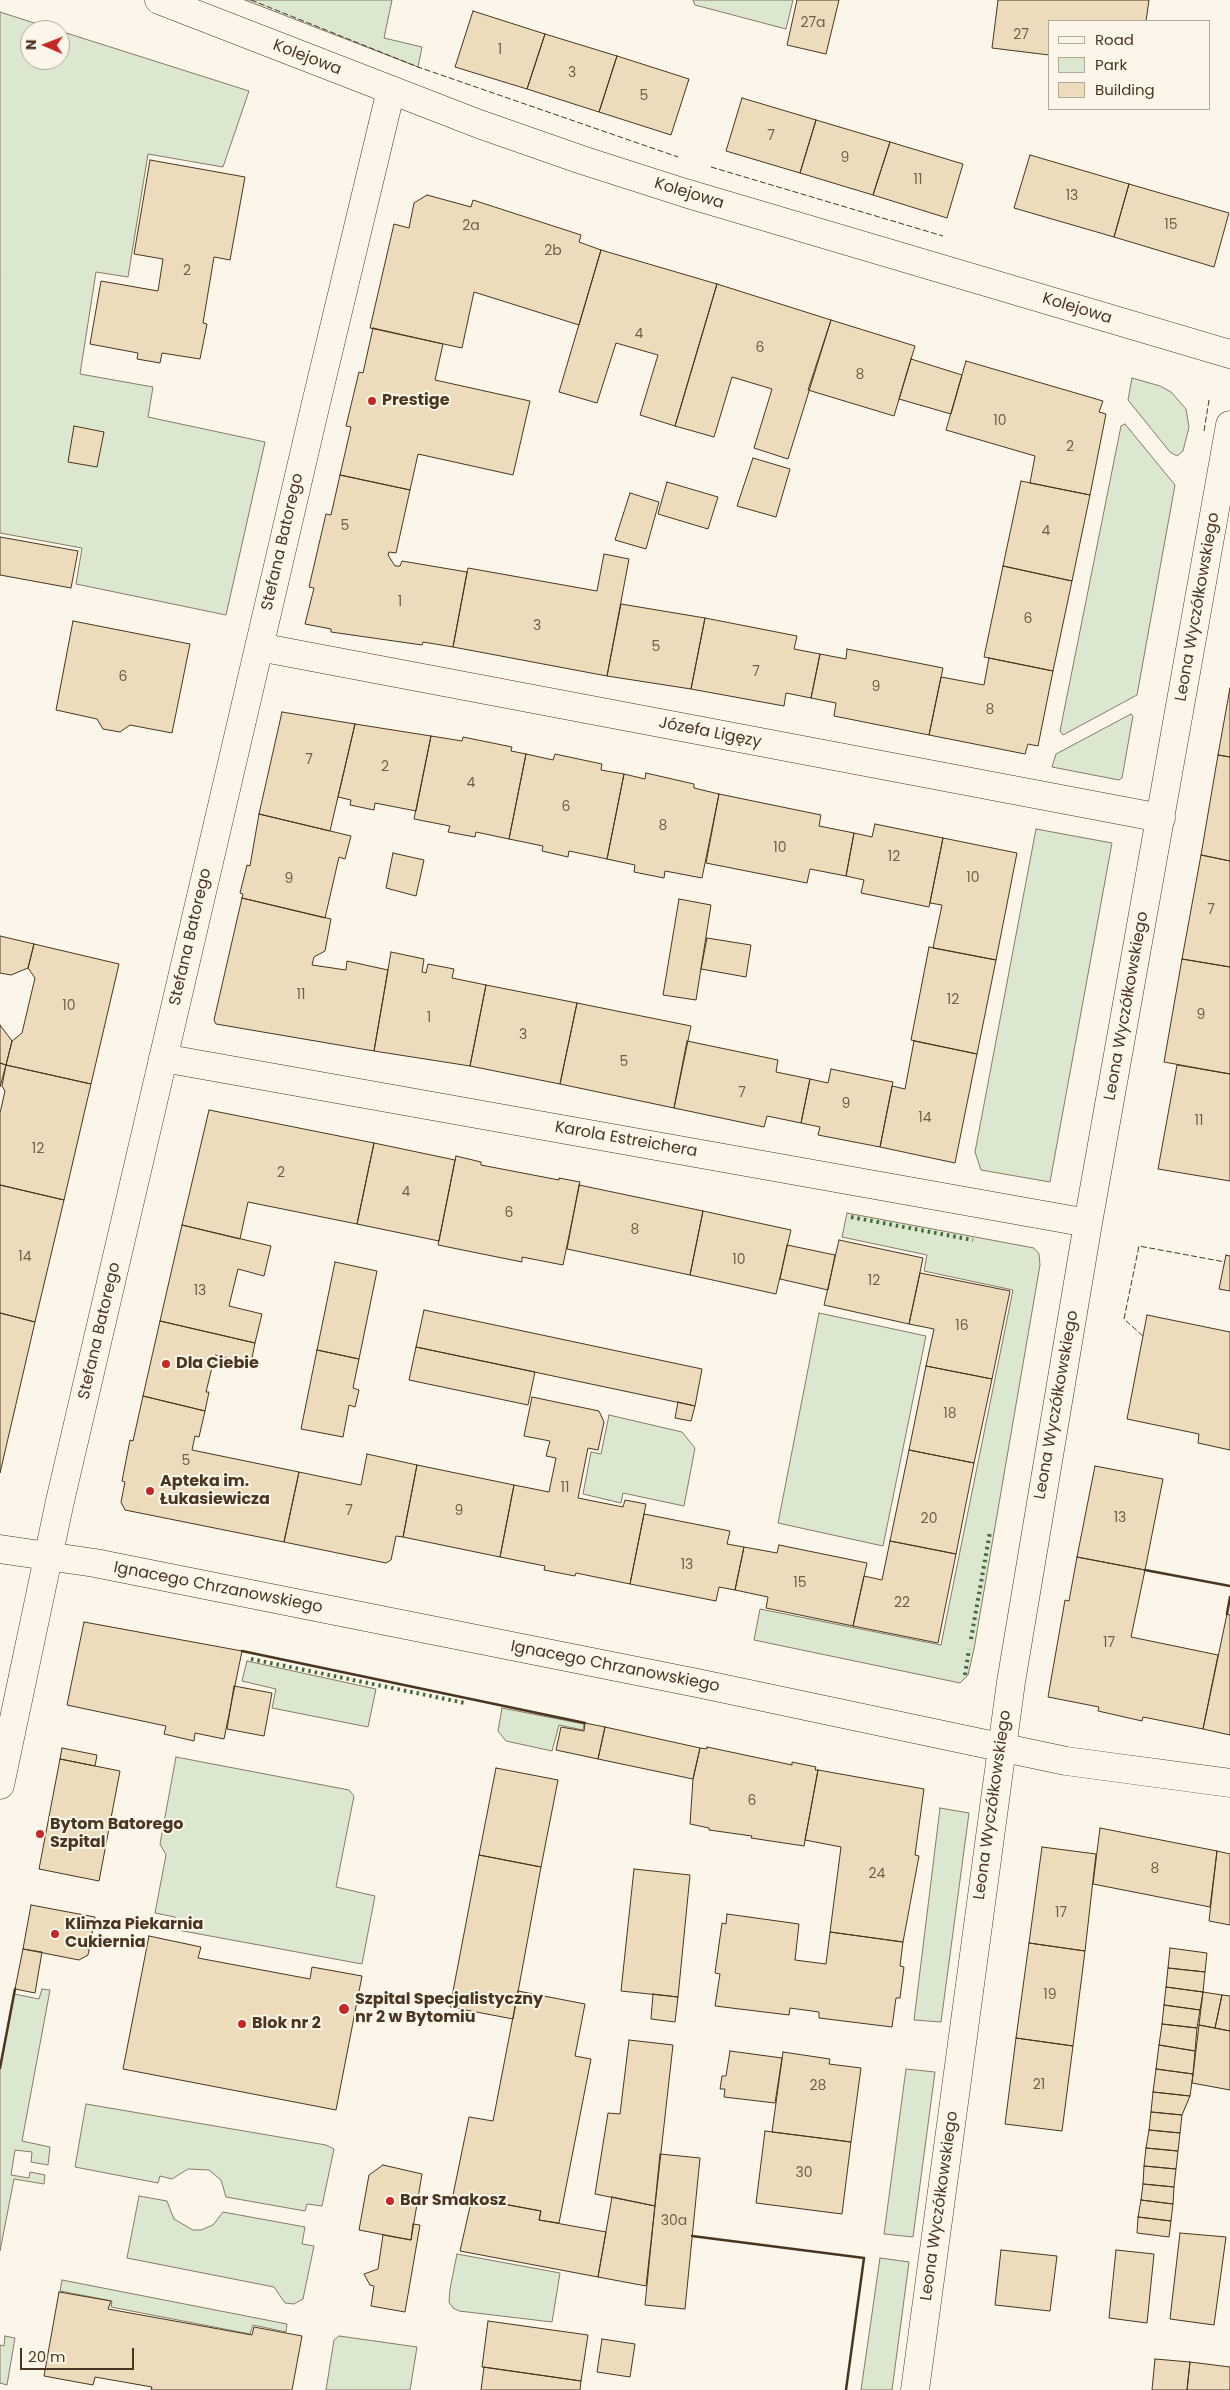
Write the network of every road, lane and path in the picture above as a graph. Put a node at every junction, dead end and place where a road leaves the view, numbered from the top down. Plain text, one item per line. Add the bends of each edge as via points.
1 (159, 0) edge
2 (391, 90) junction
3 (1230, 354) edge
4 (1230, 425) edge
5 (259, 647) junction
6 (1162, 818) junction
7 (163, 1058) junction
8 (1088, 1223) junction
9 (0, 1548) edge
10 (47, 1556) junction
11 (1000, 1746) junction
12 (1230, 1784) edge
13 (0, 1785) edge
14 (915, 2390) edge

1 - 2 street, Kolejowa
2 - 3 street, Kolejowa via 582,160 685,193
2 - 5 street, Stefana Batorego
4 - 6 street, Leona Wyczółkowskiego
5 - 6 street, Józefa Ligęzy
5 - 7 street, Stefana Batorego
6 - 8 street, Leona Wyczółkowskiego
7 - 8 street, Karola Estreichera
7 - 10 street, Stefana Batorego
8 - 11 street, Leona Wyczółkowskiego
9 - 10 street, Ignacego Chrzanowskiego
10 - 11 street, Ignacego Chrzanowskiego via 697,1683
10 - 13 street, Stefana Batorego
11 - 12 street, Ignacego Chrzanowskiego via 1066,1761
11 - 14 street, Leona Wyczółkowskiego

